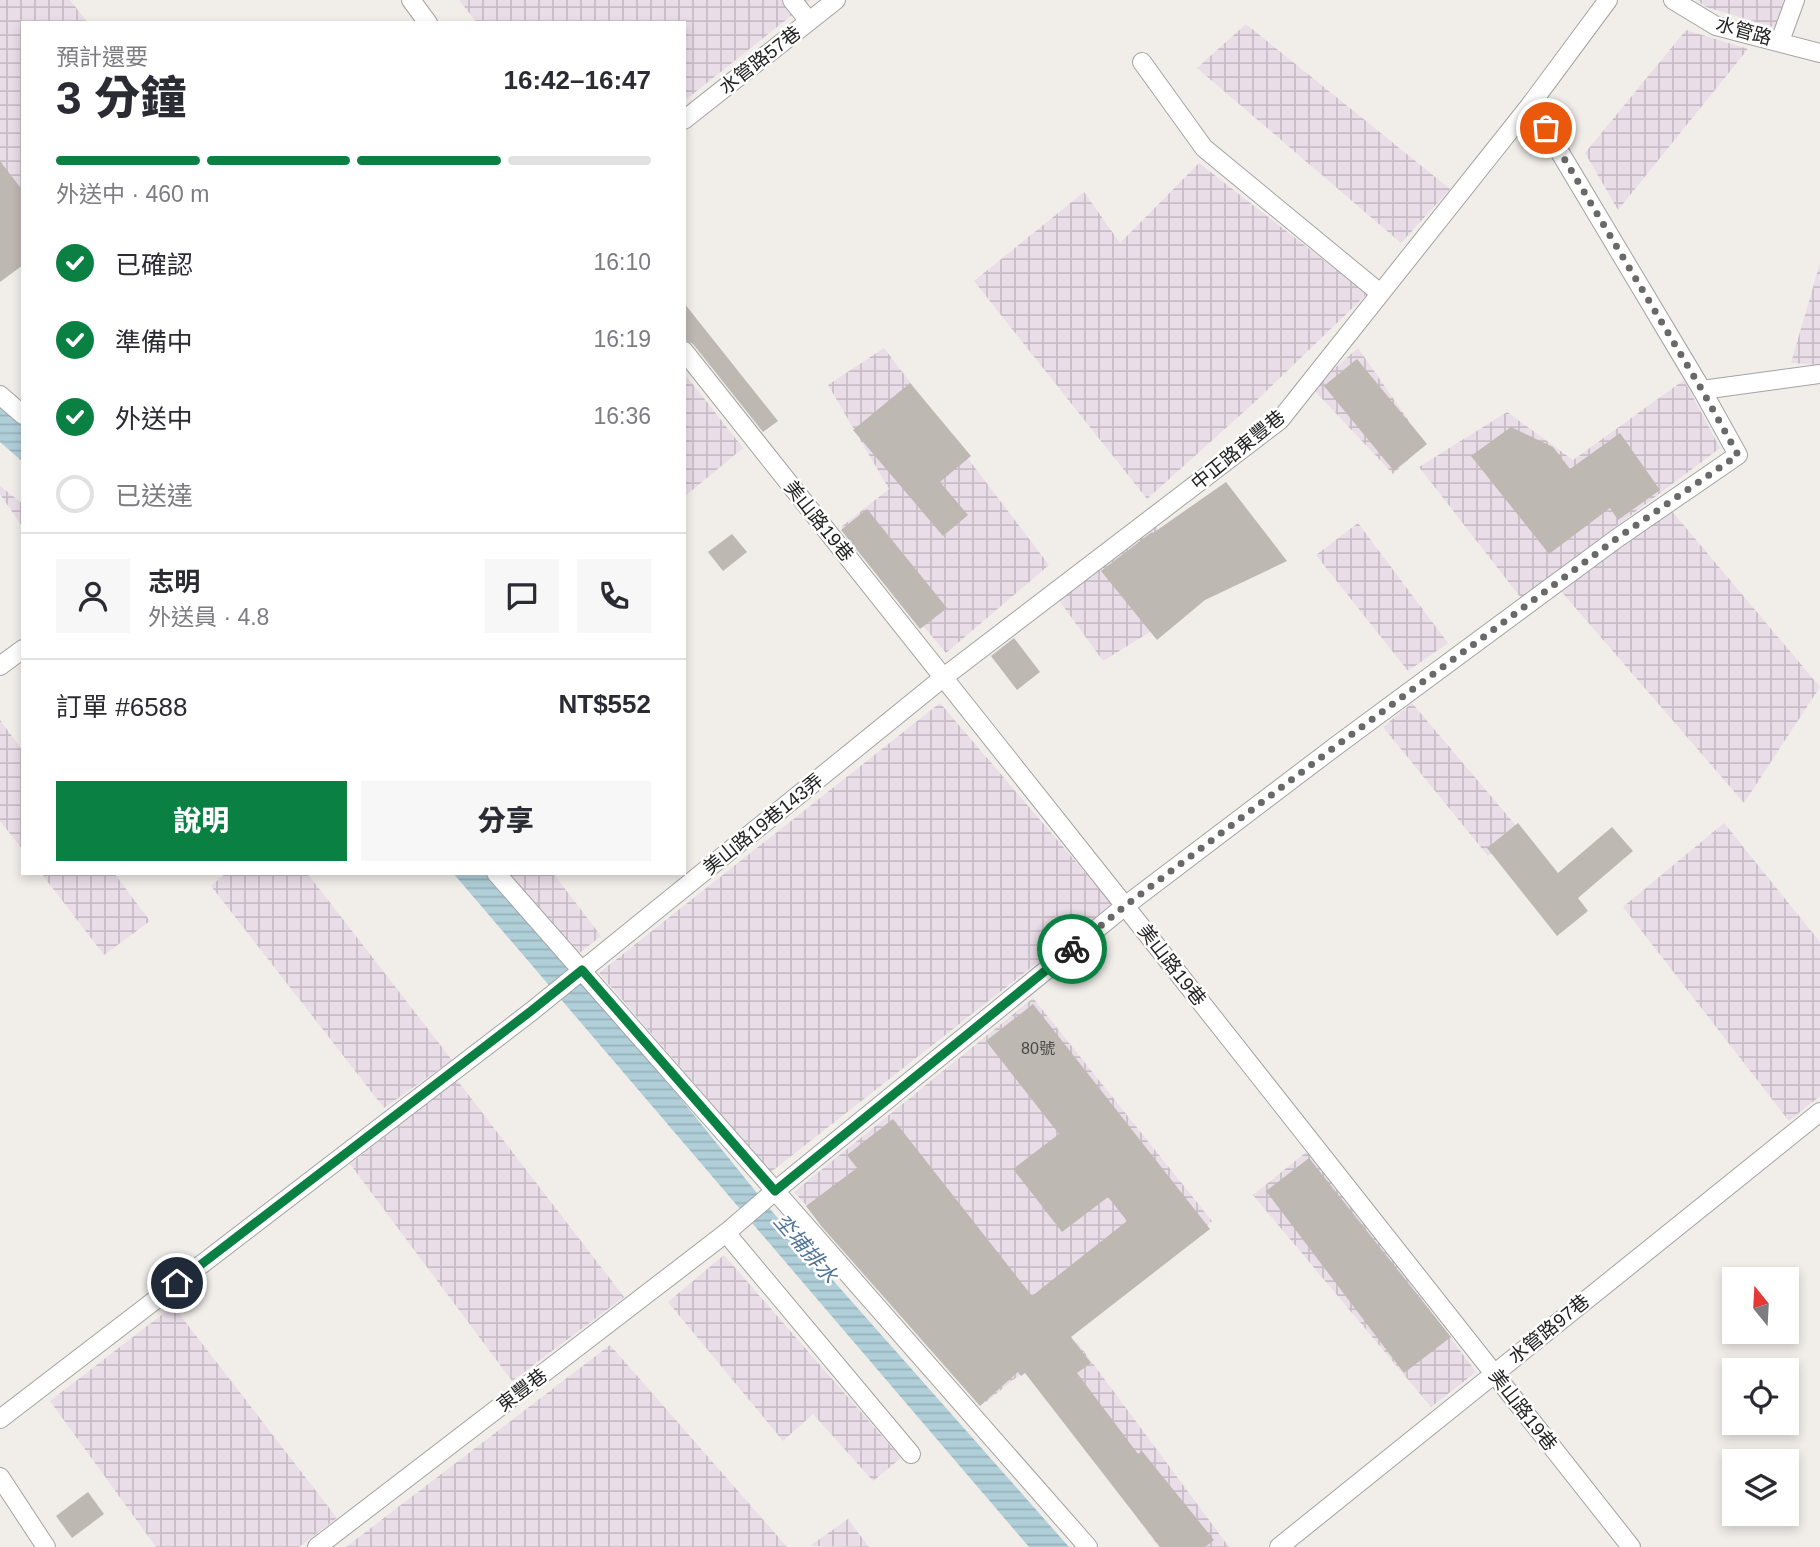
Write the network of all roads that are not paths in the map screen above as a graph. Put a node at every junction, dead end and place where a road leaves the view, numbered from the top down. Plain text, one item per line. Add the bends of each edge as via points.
1 (411, 0) edge
2 (792, 0) edge
3 (836, 0) edge
4 (1608, 0) edge
5 (1673, 0) edge
6 (1795, 0) edge
7 (427, 21) edge
8 (809, 21) junction
9 (1780, 41) junction
10 (1820, 53) edge
11 (1142, 62) dead end
12 (1531, 104) junction
13 (686, 118) edge
14 (1380, 293) junction
15 (686, 354) edge
16 (1820, 374) edge
17 (1702, 390) junction
18 (0, 395) edge
19 (21, 413) edge
20 (21, 650) edge
21 (0, 666) edge
22 (944, 677) junction
23 (498, 875) edge
24 (1125, 906) junction
25 (582, 970) junction
26 (1820, 1112) edge
27 (775, 1191) junction
28 (726, 1233) junction
29 (1494, 1373) junction
30 (0, 1419) edge
31 (911, 1454) dead end
32 (0, 1477) edge
33 (46, 1547) edge
34 (317, 1547) edge
35 (1088, 1547) edge
36 (1279, 1547) edge
37 (1631, 1547) edge

1 - 7 street
2 - 8 street
3 - 8 street, 水管路57巷
4 - 12 street, 中正路東豐巷
5 - 9 street, 水管路 via 1716,26
6 - 9 street
8 - 13 street, 水管路57巷
9 - 10 street, 水管路
11 - 14 street via 1204,148
12 - 14 street, 中正路東豐巷
12 - 17 street
14 - 22 street, 中正路東豐巷 via 1280,420
15 - 22 street, 美山路19巷
16 - 17 street
17 - 24 street via 1738,455 1594,555
18 - 19 street
20 - 21 street
22 - 24 street, 美山路19巷
22 - 25 street, 美山路19巷143弄
23 - 25 street
24 - 27 street
24 - 29 street, 美山路19巷
25 - 27 street
25 - 30 street, 美山路19巷143弄
26 - 29 street, 水管路97巷
27 - 28 street, 東豐巷
27 - 35 street
28 - 31 street
28 - 34 street, 東豐巷
29 - 36 street, 水管路97巷
29 - 37 street, 美山路19巷
32 - 33 street

